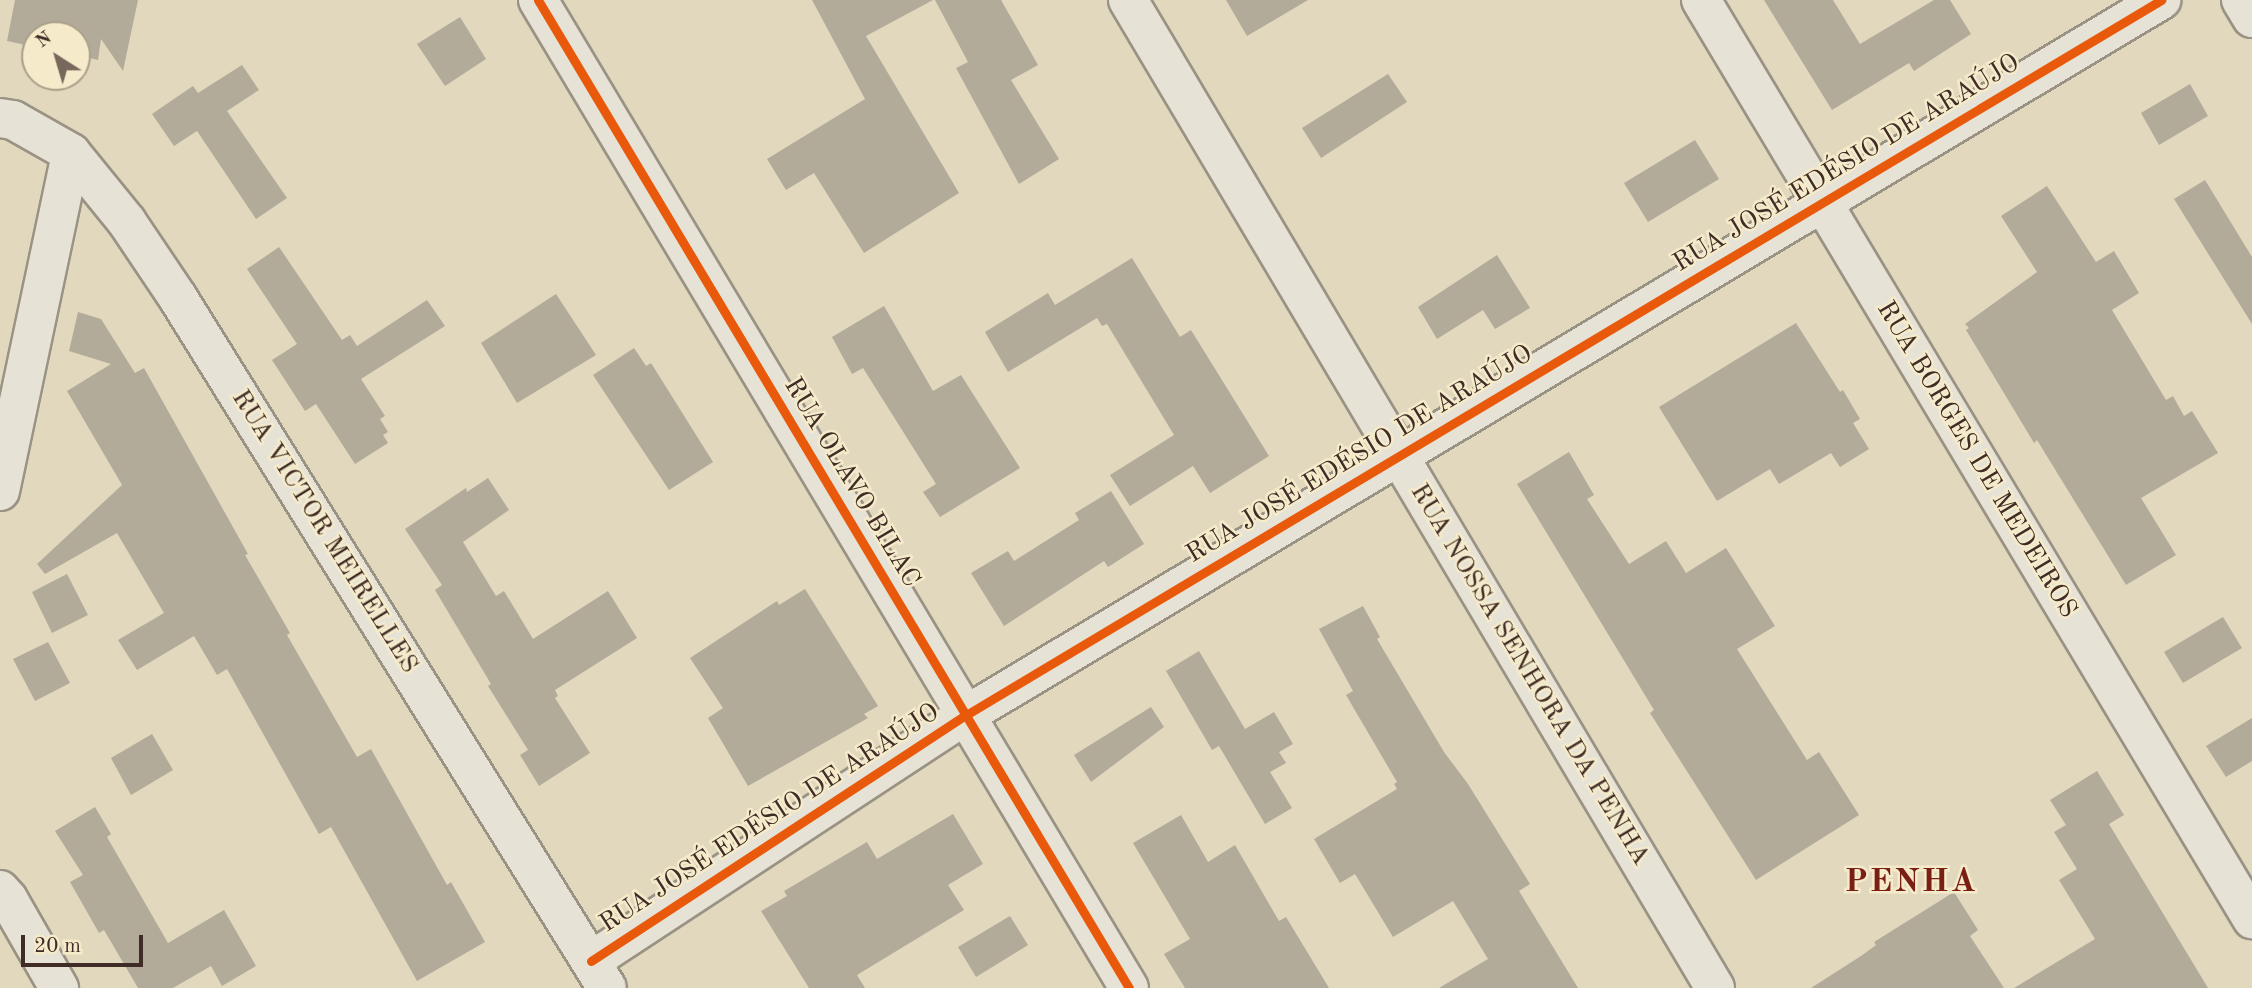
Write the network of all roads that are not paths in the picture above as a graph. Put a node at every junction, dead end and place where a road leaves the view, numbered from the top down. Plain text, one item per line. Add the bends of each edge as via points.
1 (538, 0) edge
2 (1128, 0) edge
3 (1701, 0) edge
4 (2161, 0) edge
5 (2241, 0) edge
6 (2252, 18) edge
7 (0, 118) edge
8 (71, 153) junction
9 (1822, 203) junction
10 (1399, 456) junction
11 (0, 491) edge
12 (965, 715) junction
13 (0, 890) edge
14 (2252, 919) edge
15 (599, 975) edge
16 (59, 988) edge
17 (1129, 988) edge
18 (1715, 988) edge

1 - 12 street, RUA OLAVO BILAC
2 - 10 street, RUA NOSSA SENHORA DA PENHA
3 - 9 street, RUA BORGES DE MEDEIROS
4 - 9 street, RUA JOSÉ EDÉSIO DE ARAÚJO
5 - 6 street
7 - 8 street, RUA VICTOR MEIRELLES via 13,120
8 - 11 street
8 - 15 street, RUA VICTOR MEIRELLES via 127,222 178,298
9 - 10 street, RUA JOSÉ EDÉSIO DE ARAÚJO
9 - 14 street, RUA BORGES DE MEDEIROS
10 - 12 street, RUA JOSÉ EDÉSIO DE ARAÚJO
10 - 18 street, RUA NOSSA SENHORA DA PENHA
12 - 15 street, RUA JOSÉ EDÉSIO DE ARAÚJO
12 - 17 street, RUA OLAVO BILAC
13 - 16 street

